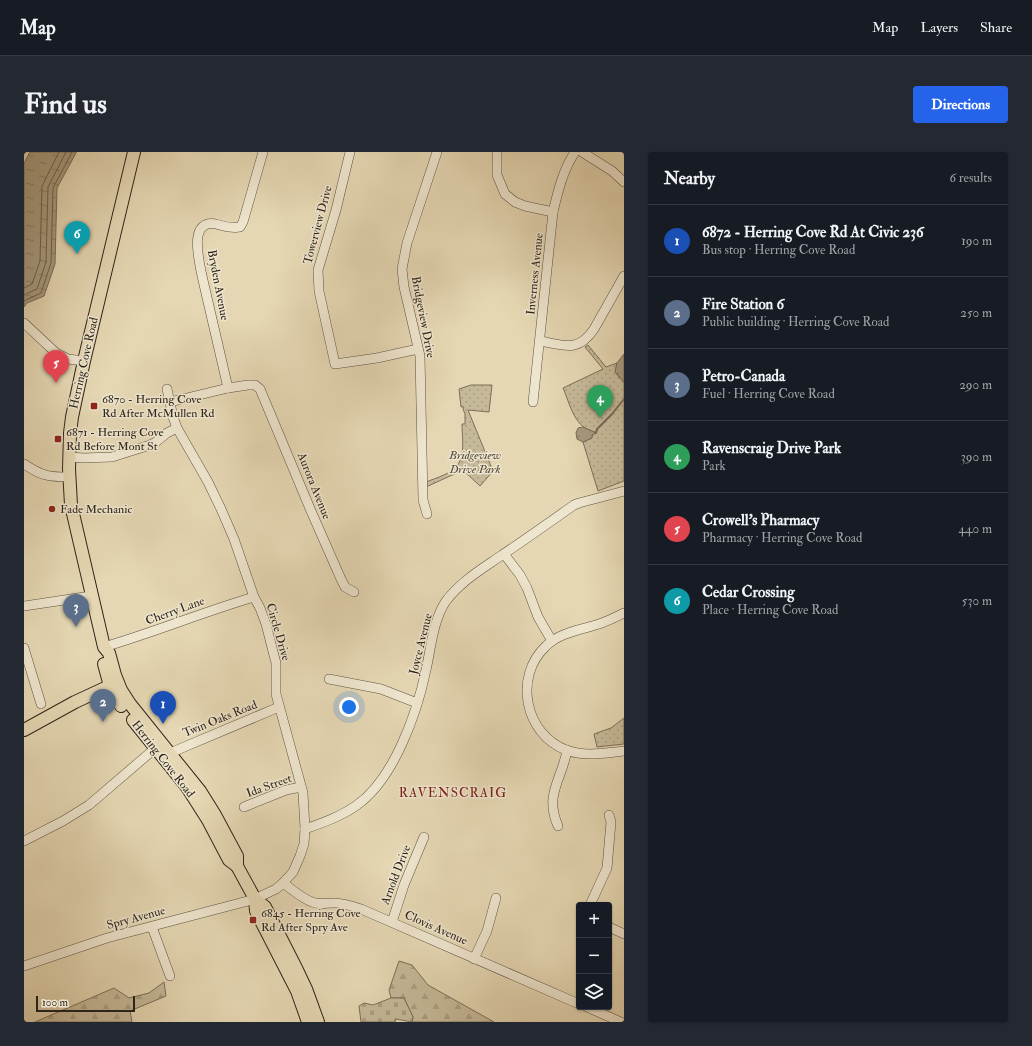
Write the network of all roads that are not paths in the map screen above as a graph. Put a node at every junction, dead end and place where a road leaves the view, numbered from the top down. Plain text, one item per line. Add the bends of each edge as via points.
1 (134, 152) edge
2 (263, 152) edge
3 (350, 152) edge
4 (437, 152) edge
5 (497, 152) edge
6 (575, 152) edge
7 (582, 152) edge
8 (624, 182) edge
9 (553, 212) junction
10 (624, 276) edge
11 (24, 322) edge
12 (540, 341) junction
13 (418, 349) junction
14 (84, 361) junction
15 (228, 388) junction
16 (167, 389) dead end
17 (170, 402) junction
18 (533, 402) dead end
19 (177, 428) junction
20 (69, 457) junction
21 (24, 464) edge
22 (70, 477) junction
23 (624, 491) edge
24 (427, 514) dead end
25 (504, 554) junction
26 (354, 592) dead end
27 (91, 596) junction
28 (254, 597) junction
29 (24, 606) edge
30 (624, 613) edge
31 (552, 641) junction
32 (104, 647) junction
33 (24, 648) edge
34 (329, 679) dead end
35 (114, 684) junction
36 (417, 703) junction
37 (41, 704) dead end
38 (279, 707) junction
39 (24, 730) edge
40 (159, 745) junction
41 (567, 750) junction
42 (624, 751) edge
43 (170, 753) junction
44 (301, 787) junction
45 (244, 807) dead end
46 (608, 816) dead end
47 (558, 826) dead end
48 (305, 829) junction
49 (424, 837) dead end
50 (24, 841) edge
51 (238, 866) junction
52 (283, 883) junction
53 (496, 898) dead end
54 (255, 899) junction
55 (591, 902) edge
56 (392, 922) junction
57 (152, 927) junction
58 (612, 928) edge
59 (624, 934) edge
60 (474, 959) junction
61 (24, 966) edge
62 (170, 976) dead end
63 (576, 1003) edge
64 (593, 1010) edge
65 (308, 1022) edge
66 (318, 1022) edge
67 (621, 1022) edge

1 - 14 main road, Herring Cove Road
2 - 15 street, Bryden Avenue via 240,227 208,224 200,228 198,233 202,276
3 - 13 street, Towerview Drive via 318,270 319,291 335,364
4 - 13 street, Bridgeview Drive via 407,243 402,270
5 - 9 street via 497,175 505,194 525,206
6 - 9 street, Inverness Avenue via 568,161
7 - 8 street
9 - 12 street, Inverness Avenue
10 - 12 street via 594,329 581,343 575,346
11 - 14 street via 56,353 68,359
12 - 18 street, Inverness Avenue
13 - 24 street, Bridgeview Drive via 423,500
14 - 20 main road, Herring Cove Road via 72,417
15 - 17 street
15 - 26 street, Aurora Avenue via 255,385 264,394 341,579 345,587
16 - 17 street, Circle Drive
17 - 19 street, Circle Drive
19 - 20 street via 150,446 112,457
19 - 28 street, Circle Drive via 221,509
20 - 22 main road, Herring Cove Road
21 - 22 street via 44,475
22 - 27 main road, Herring Cove Road via 71,505
23 - 25 street, Joyce Avenue via 578,503
25 - 31 street via 520,575 538,617
25 - 36 street, Joyce Avenue via 458,587 440,612
27 - 29 street
27 - 32 main road, Herring Cove Road
28 - 32 street, Cherry Lane
28 - 38 street, Circle Drive via 266,624 276,663 276,694
30 - 31 street
31 - 41 street via 534,662 526,696 532,718 541,732
32 - 35 main road, Herring Cove Road via 101,655
33 - 37 street
34 - 36 street via 381,689
35 - 39 main road
35 - 40 main road, Herring Cove Road via 123,708
36 - 48 street, Joyce Avenue via 401,746 375,789 347,811
38 - 43 street, Twin Oaks Road
38 - 44 street, Circle Drive
40 - 43 main road, Herring Cove Road
40 - 50 street via 89,805
40 - 51 main road, Herring Cove Road via 208,820 229,860
41 - 42 street via 587,754
41 - 47 street via 553,793
43 - 51 main road, Herring Cove Road via 209,805 237,856
44 - 45 street, Ida Street via 286,790
44 - 48 street, Circle Drive
46 - 55 street via 611,822 607,868
48 - 52 street, Circle Drive via 300,856 293,872
49 - 56 street, Arnold Drive
51 - 54 main road, Herring Cove Road
52 - 54 street, Circle Drive
52 - 56 street, Clovis Avenue via 298,896 313,903 351,905
53 - 60 street via 486,932
54 - 57 street, Spry Avenue
54 - 65 main road, Herring Cove Road via 256,911 297,991
54 - 66 main road, Herring Cove Road via 265,907 306,989
56 - 60 street, Clovis Avenue
57 - 61 street, Spry Avenue via 107,938
57 - 62 street
58 - 59 street
60 - 63 street, Clovis Avenue
64 - 67 street

